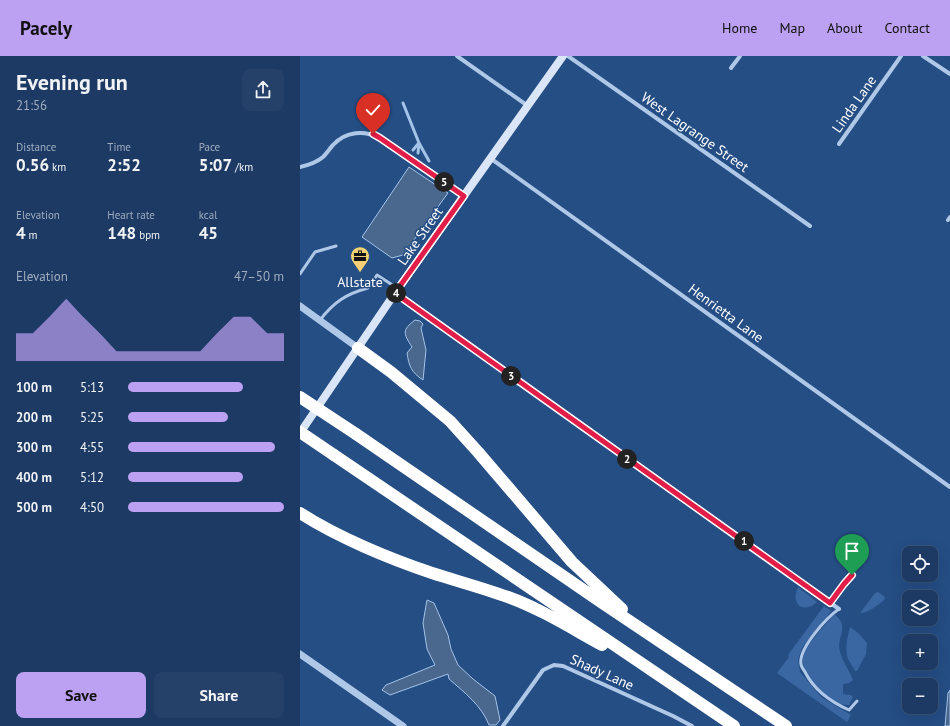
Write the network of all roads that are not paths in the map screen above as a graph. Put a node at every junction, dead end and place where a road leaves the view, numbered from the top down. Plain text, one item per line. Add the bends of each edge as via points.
1 (457, 56) edge
2 (563, 56) edge
3 (568, 56) edge
4 (740, 56) edge
5 (901, 56) edge
6 (923, 56) edge
7 (732, 68) dead end
8 (950, 74) edge
9 (528, 106) junction
10 (839, 144) dead end
11 (490, 158) junction
12 (300, 167) edge
13 (464, 196) junction
14 (810, 226) dead end
15 (336, 246) dead end
16 (300, 274) edge
17 (397, 291) junction
18 (300, 306) edge
19 (320, 321) junction
20 (358, 348) junction
21 (300, 397) edge
22 (300, 432) edge
23 (950, 487) edge
24 (300, 513) edge
25 (300, 524) edge
26 (357, 543) junction
27 (838, 609) joint
28 (657, 640) junction
29 (300, 654) edge
30 (670, 683) junction
31 (857, 701) dead end
32 (403, 726) edge
33 (503, 726) edge
34 (692, 726) edge
35 (734, 726) edge
36 (786, 726) edge

1 - 9 street
2 - 9 main road, Lake Street
3 - 14 street, West Lagrange Street
4 - 7 street
5 - 10 street, Linda Lane
6 - 8 street
9 - 11 main road, Lake Street
11 - 13 main road, Lake Street
11 - 23 street, Henrietta Lane
12 - 13 street via 317,162 341,138 357,132 366,133 380,138
13 - 17 main road, Lake Street
15 - 16 lane via 315,252
17 - 19 lane via 377,275 368,288 352,293 330,307
17 - 20 main road, Lake Street
17 - 27 street
18 - 19 street
19 - 20 street
20 - 22 main road, Lake Street
20 - 28 highway via 450,421 572,562
21 - 28 highway, bridge
22 - 30 highway, bridge
24 - 26 highway
25 - 26 highway
26 - 30 highway via 402,562 537,608
27 - 31 lane via 805,647 801,664 806,676 835,704 849,710
28 - 36 highway
29 - 32 street
30 - 35 highway
33 - 34 street, Shady Lane via 543,670 554,665 563,666

